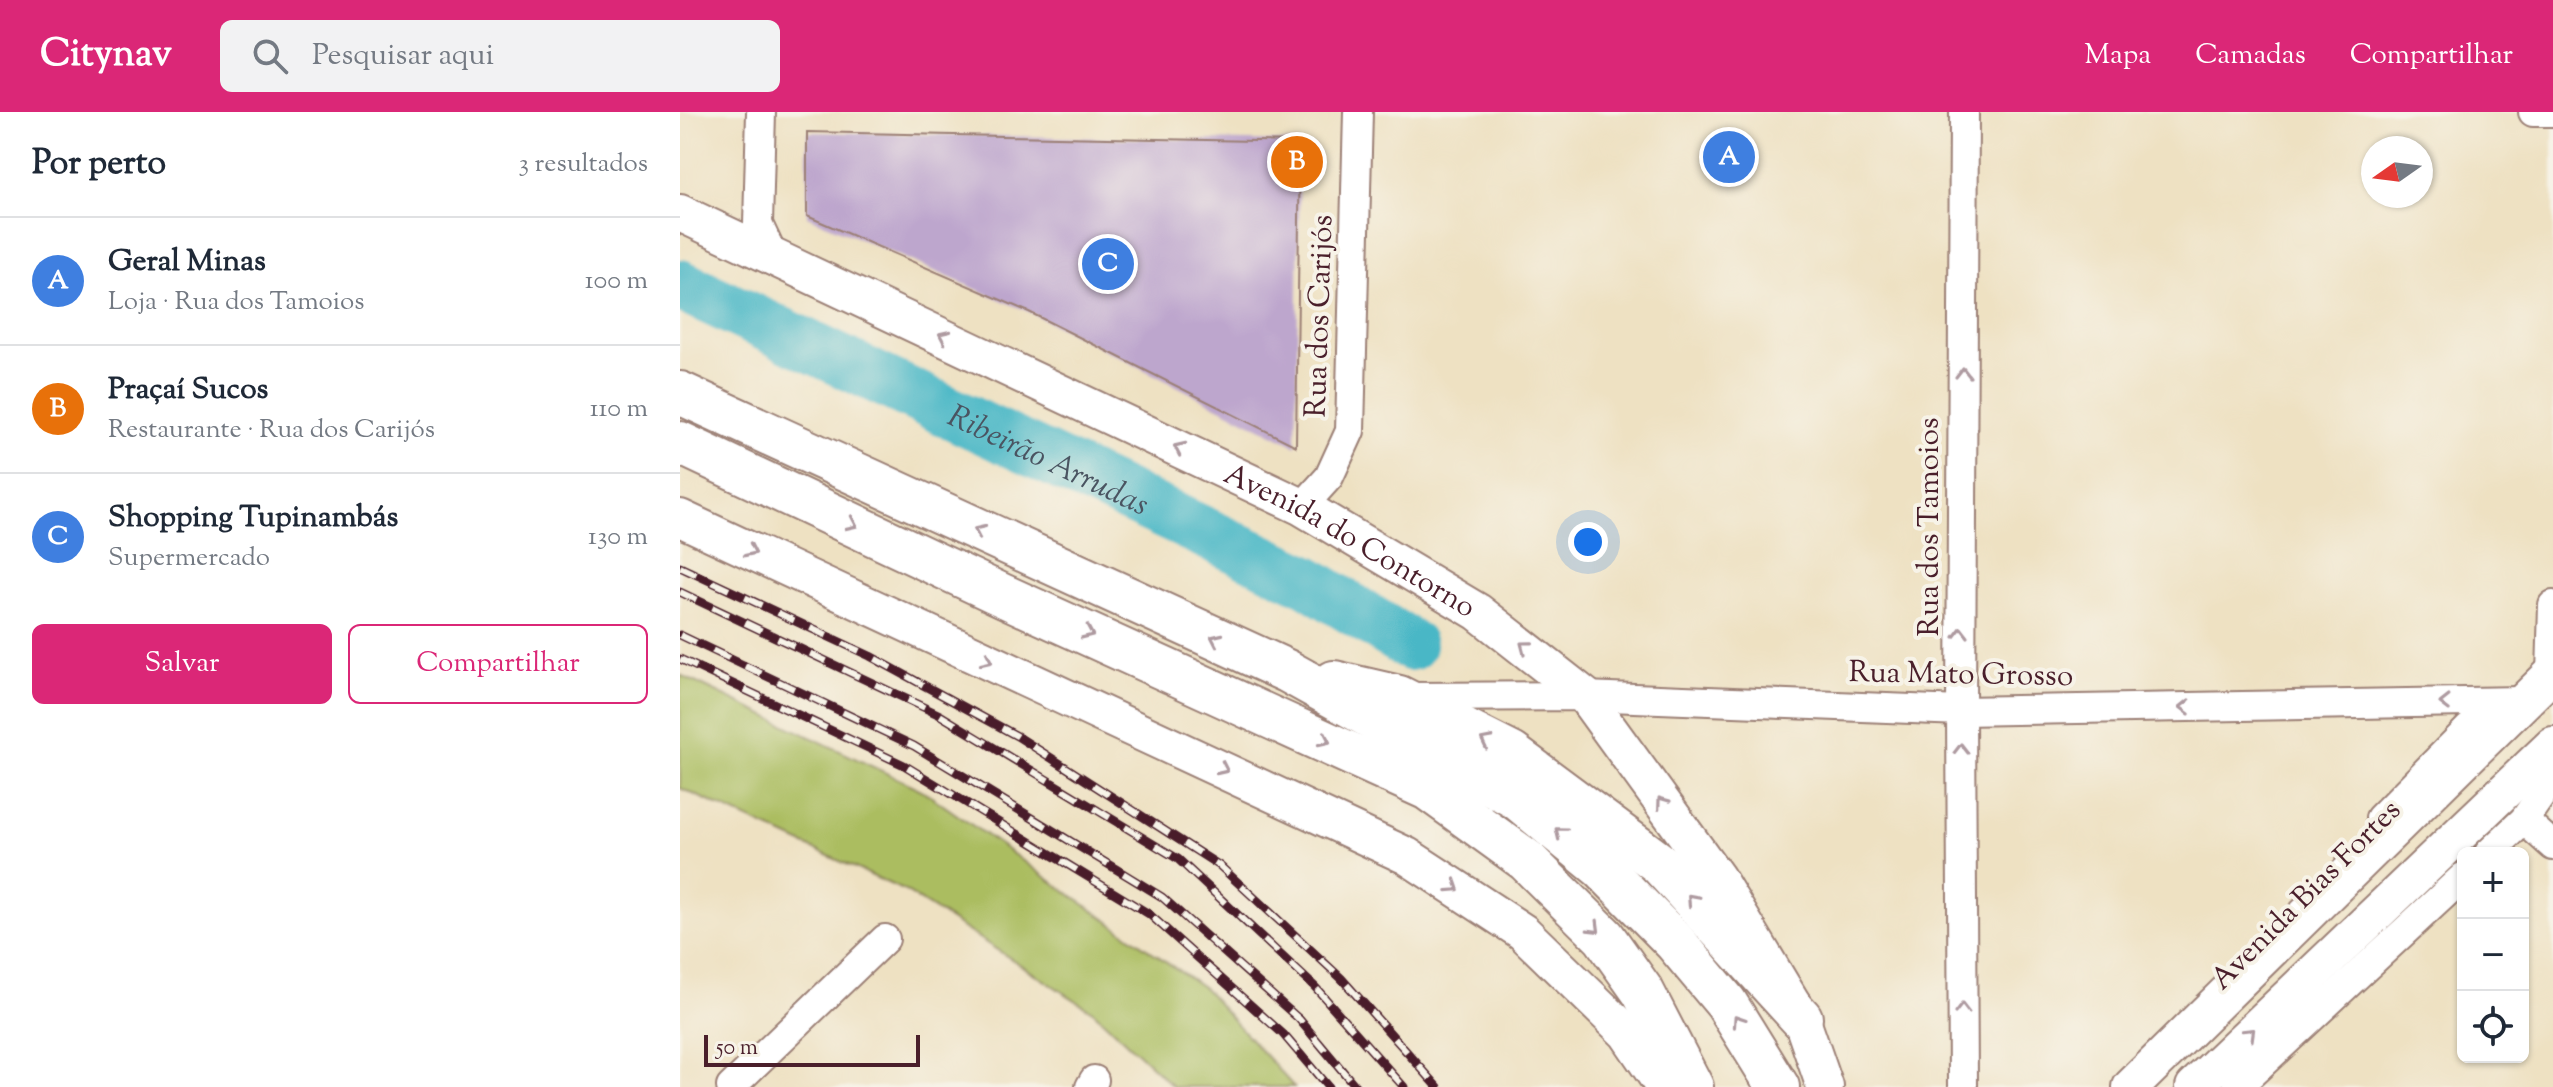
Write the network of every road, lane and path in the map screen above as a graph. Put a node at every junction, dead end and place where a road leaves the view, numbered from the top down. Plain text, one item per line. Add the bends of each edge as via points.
1 (761, 112) edge
2 (1358, 112) edge
3 (1964, 112) edge
4 (2533, 112) edge
5 (2553, 112) edge
6 (680, 213) edge
7 (772, 254) junction
8 (680, 393) edge
9 (680, 443) edge
10 (1302, 507) junction
11 (680, 518) edge
12 (2553, 605) edge
13 (1287, 671) junction
14 (2552, 674) edge
15 (1585, 696) junction
16 (1399, 697) junction
17 (2514, 710) junction
18 (1961, 711) junction
19 (2551, 748) edge
20 (2524, 820) junction
21 (2553, 846) edge
22 (2495, 847) edge
23 (2457, 883) edge
24 (885, 939) dead end
25 (1801, 1018) junction
26 (731, 1087) edge
27 (1664, 1087) edge
28 (1692, 1087) edge
29 (1778, 1087) edge
30 (1825, 1087) edge
31 (1963, 1087) edge
32 (2114, 1087) edge
33 (2131, 1087) edge
34 (2194, 1087) edge
35 (2237, 1087) edge

1 - 7 street via 758,224
2 - 10 street, Rua dos Carijós via 1350,431 1329,477
18 -> 3 street, Rua dos Tamoios
4 - 5 street
6 - 7 main road, Avenida do Contorno
10 -> 7 main road, Avenida do Contorno
13 -> 8 highway
9 -> 28 highway via 1428,789 1526,860 1604,937 1643,992
15 -> 10 main road, Avenida do Contorno via 1478,612
11 -> 27 main road via 1407,856 1523,932 1627,1033
12 - 14 street
13 - 16 highway
29 -> 13 highway via 1726,1003 1602,868 1518,799
14 - 17 main road, Avenida Bias Fortes
15 - 16 street, Rua Mato Grosso
15 - 18 street, Rua Mato Grosso
25 -> 15 main road, Avenida do Contorno via 1717,878
25 -> 16 highway via 1660,864 1512,754
17 -> 18 street, Rua Mato Grosso
17 - 32 street, Avenida Bias Fortes via 2469,728
17 - 33 main road, Avenida Bias Fortes
31 -> 18 street, Rua dos Tamoios
19 - 20 street via 2542,794
34 -> 19 main road
20 - 21 street
20 - 22 street
23 - 35 street
24 - 26 street
25 - 30 main road, Avenida do Contorno

